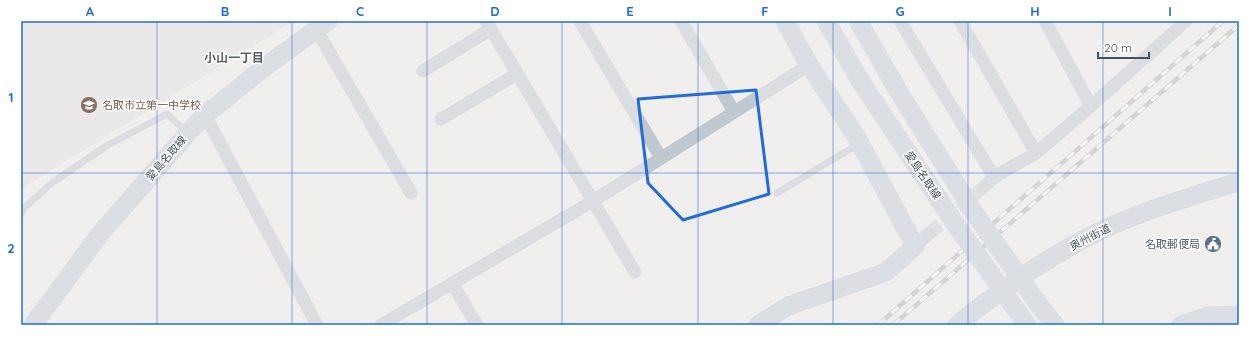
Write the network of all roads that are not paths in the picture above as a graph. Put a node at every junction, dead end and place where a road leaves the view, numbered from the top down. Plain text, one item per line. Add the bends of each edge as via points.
1 (580, 21) edge
2 (682, 21) edge
3 (785, 21) edge
4 (826, 21) edge
5 (858, 21) edge
6 (900, 21) edge
7 (960, 21) edge
8 (1045, 21) edge
9 (1186, 21) edge
10 (322, 25) edge
11 (488, 25) edge
12 (809, 65) junction
13 (423, 71) dead end
14 (517, 74) junction
15 (1091, 106) junction
16 (734, 112) junction
17 (205, 115) junction
18 (442, 119) dead end
19 (188, 133) junction
20 (860, 142) junction
21 (1036, 153) junction
22 (661, 158) junction
23 (1239, 182) edge
24 (411, 193) dead end
25 (777, 193) dead end
26 (593, 201) junction
27 (21, 214) edge
28 (930, 233) tunnel mouth
29 (915, 246) junction
30 (635, 272) dead end
31 (452, 283) junction
32 (1239, 315) edge
33 (33, 325) edge
34 (317, 325) edge
35 (381, 325) edge
36 (477, 325) edge
37 (758, 325) edge
38 (957, 325) edge
39 (1027, 325) edge
40 (1055, 325) edge
41 (1181, 325) edge

1 - 22 street
2 - 16 street
3 - 12 main road
4 - 39 main road, 愛島名取線, bridge via 861,82 956,225
5 - 40 main road, 愛島名取線, bridge via 973,211
6 - 21 street via 990,182
7 - 21 street
8 - 15 street
9 - 15 street
10 - 17 main road, 愛島名取線
10 - 24 street
11 - 13 street
11 - 14 street
12 - 16 street
12 - 20 main road
14 - 18 street
14 - 26 street
15 - 21 street
16 - 22 street
17 - 19 main road, 愛島名取線
17 - 34 street
19 - 27 lane via 167,114 108,145 53,182 24,208
19 - 33 main road, 愛島名取線 via 100,234
20 - 25 lane
20 - 29 main road
22 - 26 street
23 - 38 main road, 奥州街道 via 1143,213 1096,233 1043,262 982,304
26 - 30 street
26 - 31 street
28 - 29 street
29 - 37 main road via 886,272 788,306
31 - 35 street
31 - 36 street
32 - 41 main road via 1208,316

